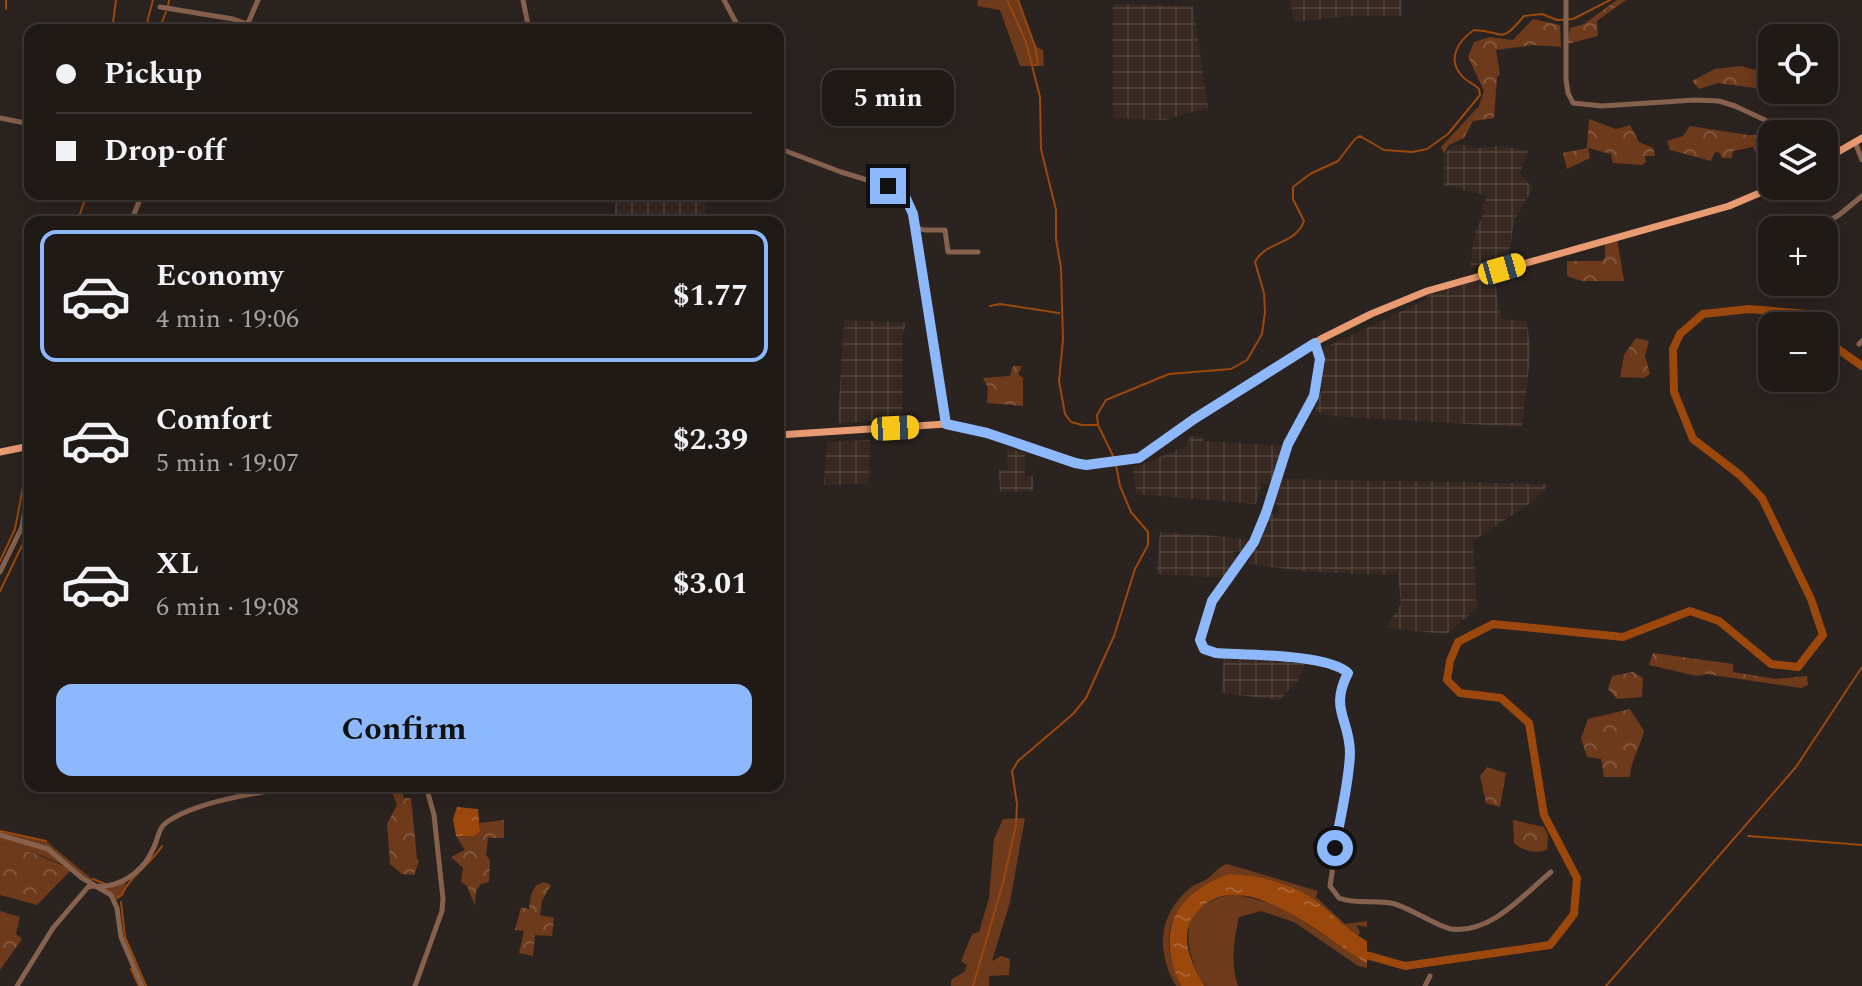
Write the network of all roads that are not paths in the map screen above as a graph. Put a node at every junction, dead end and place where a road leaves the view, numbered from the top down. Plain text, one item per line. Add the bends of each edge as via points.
1 (258, 0) edge
2 (523, 0) edge
3 (724, 0) edge
4 (1566, 0) edge
5 (160, 7) dead end
6 (241, 24) edge
7 (247, 24) edge
8 (528, 24) edge
9 (737, 24) edge
10 (0, 118) edge
11 (1765, 120) edge
12 (24, 123) edge
13 (1858, 140) edge
14 (784, 150) edge
15 (1839, 151) edge
16 (1862, 160) edge
17 (1758, 194) edge
18 (1862, 196) edge
19 (1837, 216) edge
20 (915, 227) junction
21 (978, 252) dead end
22 (1315, 343) junction
23 (946, 424) junction
24 (784, 435) edge
25 (24, 447) edge
26 (0, 452) edge
27 (24, 515) edge
28 (0, 572) edge
29 (265, 792) edge
30 (428, 792) edge
31 (0, 835) edge
32 (1551, 872) dead end
33 (92, 884) junction
34 (1430, 976) dead end
35 (17, 986) edge
36 (142, 986) edge
37 (415, 986) edge
38 (1425, 986) edge

1 - 7 street
2 - 8 street
3 - 9 street
4 - 11 street via 1566,80 1573,103 1719,101
5 - 6 street
10 - 12 street
13 - 15 main road
13 - 16 street
14 - 20 street via 900,190
17 - 22 main road via 1427,291
18 - 19 street
20 - 21 street via 945,230 948,252
20 - 23 street
22 - 23 main road via 1139,458 1075,463
22 - 32 street via 1320,359 1314,396 1288,444 1254,542 1212,601 1200,640 1204,649 1312,661 1348,673 1338,705 1350,756 1330,886 1339,898 1391,903 1450,929 1477,928
23 - 24 main road
25 - 26 main road
27 - 28 street
29 - 33 street via 169,821 136,873 107,886
30 - 37 street via 443,899
31 - 33 street via 48,849
33 - 35 street via 53,928
33 - 36 street via 115,901 121,937
34 - 38 street

